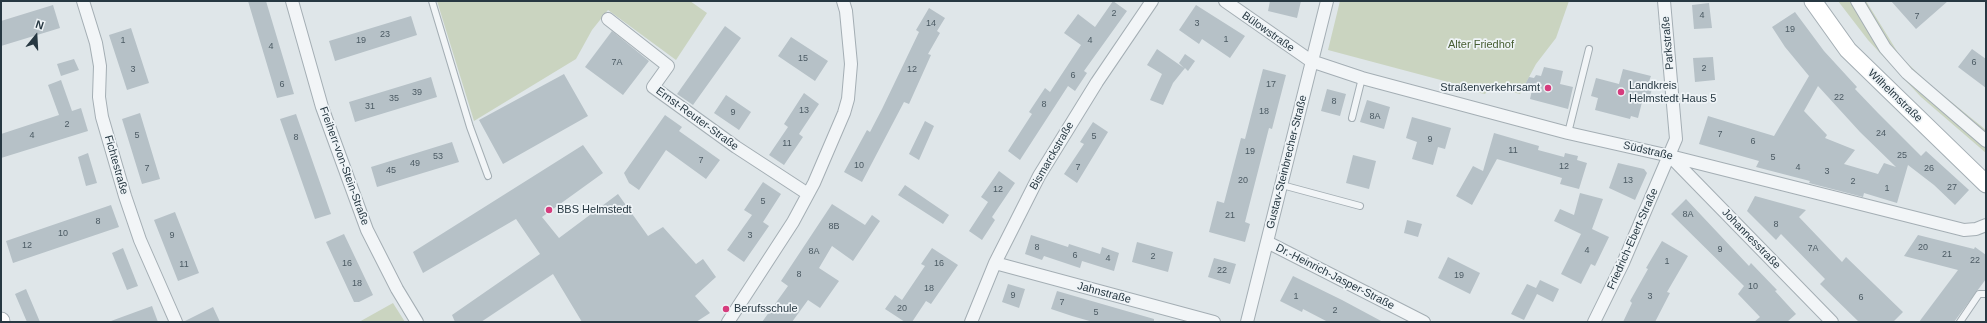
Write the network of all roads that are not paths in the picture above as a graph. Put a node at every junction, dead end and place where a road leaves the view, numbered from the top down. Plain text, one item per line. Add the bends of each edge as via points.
1 (83, 1) edge
2 (292, 1) edge
3 (432, 1) edge
4 (843, 1) edge
5 (1152, 1) edge
6 (1225, 1) edge
7 (1327, 1) edge
8 (1664, 1) edge
9 (1813, 1) edge
10 (1857, 1) edge
11 (608, 19) dead end
12 (1589, 49) dead end
13 (1311, 61) junction
14 (1362, 78) junction
15 (1352, 118) dead end
16 (1568, 133) junction
17 (1986, 141) edge
18 (1670, 156) junction
19 (488, 176) dead end
20 (1984, 179) edge
21 (1282, 185) junction
22 (808, 194) junction
23 (1360, 206) dead end
24 (1986, 224) edge
25 (1267, 242) junction
26 (995, 263) junction
27 (1986, 294) edge
28 (176, 322) edge
29 (417, 322) edge
30 (728, 322) edge
31 (972, 322) edge
32 (1214, 322) edge
33 (1247, 322) edge
34 (1424, 322) edge
35 (1594, 322) edge
36 (1832, 322) edge
37 (1960, 322) edge

1 - 28 street, Fichtestraße via 100,66 99,97 102,117 140,240
2 - 29 street, Freiherr-von-Stein-Straße via 322,106 367,230
3 - 19 lane via 470,127
4 - 22 street via 851,64 848,99 837,132
5 - 26 street, Bismarckstraße via 1097,82 1043,170
6 - 13 street, Bülowstraße
7 - 13 street, Gustav-Steinbrecher-Straße
8 - 18 street, Parkstraße via 1676,139
9 - 20 main road, Wilhelmstraße via 1848,50
10 - 17 street via 1885,48 1907,73
11 - 22 street, Ernst-Reuter-Straße via 668,66 653,87 736,147
12 - 16 lane
13 - 14 street, Südstraße
13 - 21 street, Gustav-Steinbrecher-Straße
14 - 15 lane
14 - 16 street, Südstraße
16 - 18 street, Südstraße
18 - 24 street, Südstraße via 1964,230 1976,229
18 - 35 street, Friedrich-Ebert-Straße
18 - 36 street, Johannesstraße
21 - 23 lane
21 - 25 street, Gustav-Steinbrecher-Straße
22 - 30 street via 765,267
25 - 33 street, Gustav-Steinbrecher-Straße
25 - 34 street, Dr.-Heinrich-Jasper-Straße
26 - 31 street, Bismarckstraße
26 - 32 street, Jahnstraße
27 - 37 lane via 1979,294

